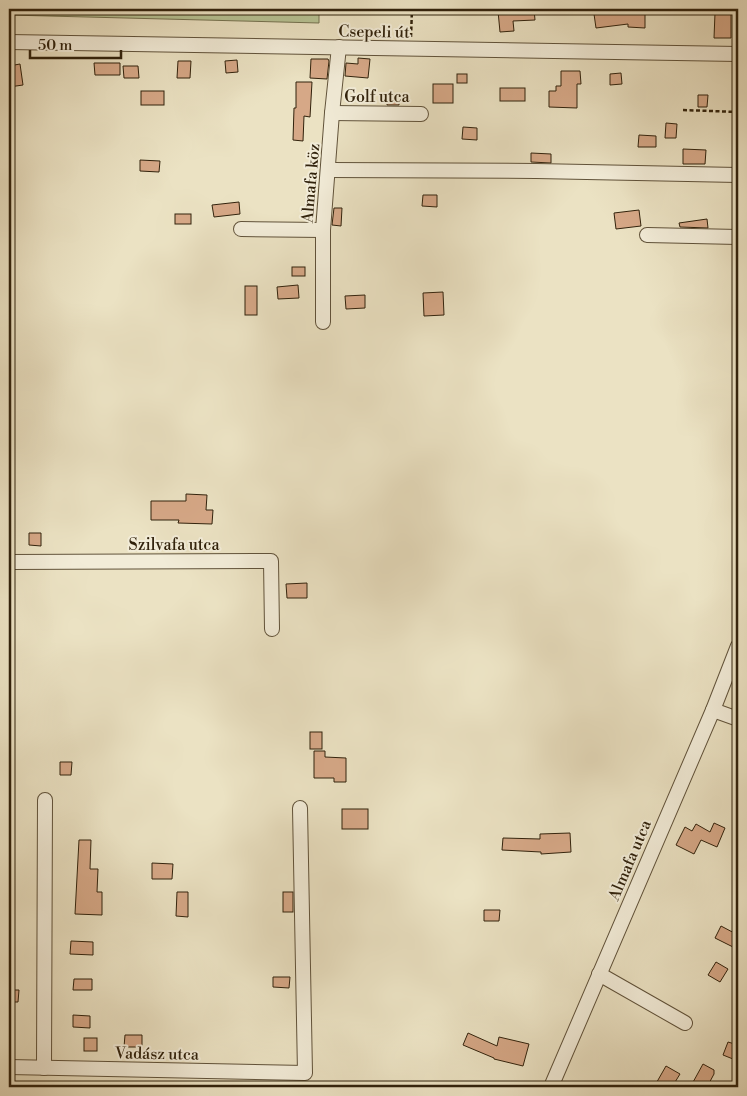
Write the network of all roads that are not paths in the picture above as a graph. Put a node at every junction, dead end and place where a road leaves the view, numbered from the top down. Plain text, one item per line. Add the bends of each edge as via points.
1 (9, 42) edge
2 (339, 48) junction
3 (738, 54) edge
4 (332, 114) junction
5 (421, 114) dead end
6 (329, 170) junction
7 (738, 175) edge
8 (241, 229) dead end
9 (323, 230) junction
10 (647, 235) dead end
11 (738, 237) edge
12 (323, 322) dead end
13 (9, 562) edge
14 (272, 629) dead end
15 (738, 646) edge
16 (713, 710) junction
17 (738, 718) edge
18 (45, 800) dead end
19 (300, 808) dead end
20 (599, 974) junction
21 (685, 1023) dead end
22 (9, 1067) edge
23 (44, 1068) junction
24 (551, 1087) edge

1 - 2 street, Csepeli út
2 - 3 street, Csepeli út
2 - 4 street, Almafa köz
4 - 5 street, Golf utca
4 - 6 street, Almafa köz
6 - 7 street
6 - 9 street, Almafa köz
8 - 9 street
9 - 12 street, Almafa köz
10 - 11 street
13 - 14 street, Szilvafa utca via 271,561
15 - 16 street, Almafa utca
16 - 17 street
16 - 20 street, Almafa utca
18 - 23 street
19 - 23 street, Vadász utca via 305,1073
20 - 21 street
20 - 24 street, Almafa utca
22 - 23 street, Vadász utca

